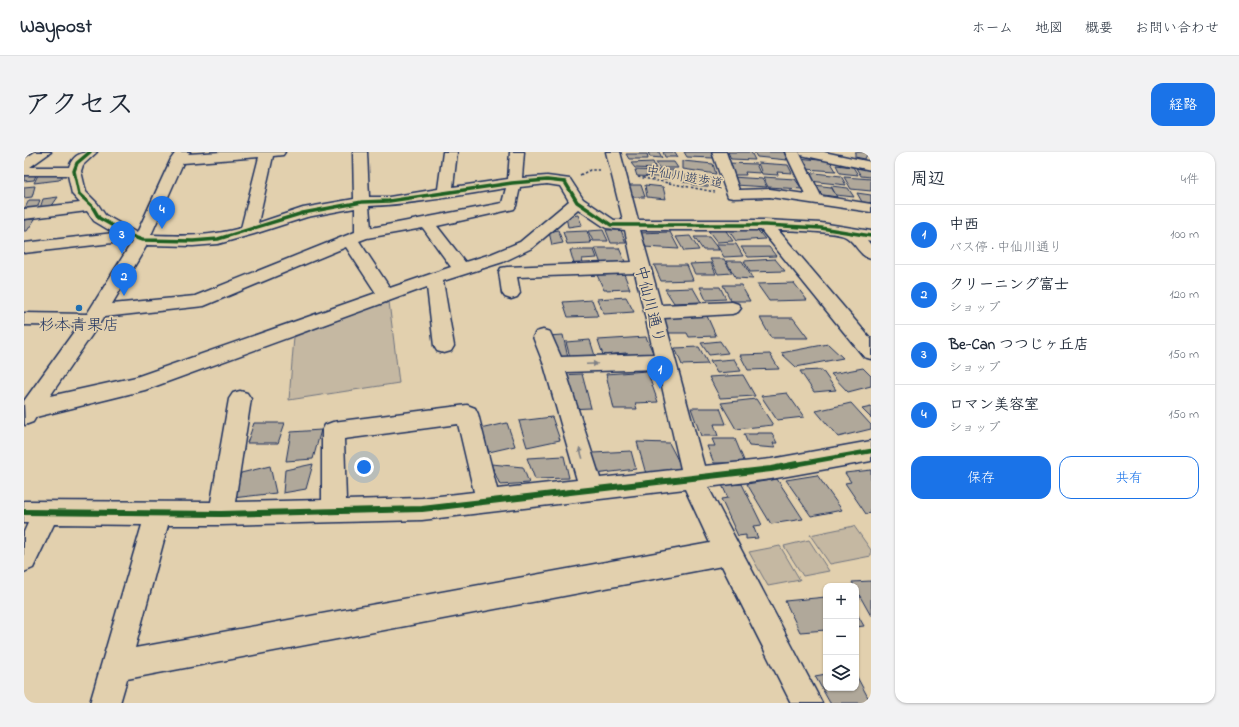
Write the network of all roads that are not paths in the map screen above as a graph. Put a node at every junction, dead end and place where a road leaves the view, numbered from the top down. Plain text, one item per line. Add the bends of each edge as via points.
1 (44, 152) edge
2 (90, 152) edge
3 (360, 152) edge
4 (450, 152) edge
5 (517, 152) edge
6 (613, 152) edge
7 (719, 152) edge
8 (792, 152) edge
9 (806, 152) edge
10 (273, 153) edge
11 (181, 155) edge
12 (24, 166) edge
13 (871, 166) edge
14 (24, 171) edge
15 (74, 171) junction
16 (512, 183) junction
17 (445, 194) junction
18 (815, 199) junction
19 (362, 202) junction
20 (577, 202) junction
21 (92, 206) junction
22 (871, 208) edge
23 (24, 214) edge
24 (427, 223) junction
25 (765, 225) junction
26 (632, 226) junction
27 (248, 231) junction
28 (851, 233) junction
29 (871, 236) edge
30 (357, 237) junction
31 (137, 238) junction
32 (24, 248) edge
33 (871, 254) edge
34 (642, 266) junction
35 (461, 269) junction
36 (434, 279) junction
37 (510, 293) dead end
38 (388, 296) junction
39 (732, 308) dead end
40 (653, 312) junction
41 (94, 315) junction
42 (24, 319) edge
43 (542, 337) dead end
44 (444, 346) dead end
45 (871, 352) edge
46 (665, 361) junction
47 (554, 366) junction
48 (240, 399) dead end
49 (26, 413) edge
50 (871, 451) edge
51 (695, 478) junction
52 (592, 490) junction
53 (488, 502) junction
54 (334, 511) junction
55 (35, 512) edge
56 (158, 514) junction
57 (221, 514) junction
58 (728, 552) junction
59 (24, 559) edge
60 (116, 666) junction
61 (105, 703) edge
62 (807, 703) edge

1 - 12 street
2 - 15 street via 77,163
3 - 19 street
4 - 17 street
5 - 16 street
6 - 26 street, 中仙川通り
7 - 18 street via 733,194 770,193
8 - 18 street
9 - 13 street
10 - 11 street
10 - 27 street via 260,178
11 - 31 street
14 - 15 street
15 - 21 street via 80,194
16 - 17 street
16 - 20 street via 547,180 565,182
16 - 24 street via 509,206
17 - 19 street via 389,202
18 - 22 street
19 - 27 street via 303,213
19 - 30 street
20 - 26 street via 611,225
20 - 35 street via 526,245 497,258
21 - 23 street
21 - 31 street via 99,218
24 - 30 street
24 - 35 street
25 - 26 street
25 - 28 street via 821,228
25 - 45 street
26 - 34 street, 中仙川通り
27 - 31 street via 218,239 193,241
28 - 29 street
28 - 33 street
30 - 38 street
30 - 41 street via 198,302
31 - 32 street
31 - 41 street
34 - 37 street via 507,272
34 - 40 street, 中仙川通り
35 - 36 street
36 - 38 street
36 - 44 street
38 - 49 street via 138,384
39 - 40 street
40 - 46 street, 中仙川通り
41 - 42 street
41 - 49 street via 58,371
43 - 47 street
47 -> 46 street
46 - 51 street, 中仙川通り
52 -> 47 street
48 - 57 street
50 - 51 street via 771,469
51 - 52 street
51 - 58 street, 中仙川通り via 697,491
52 - 53 street
53 - 54 street via 422,509
53 - 54 street via 467,414 333,431
54 - 57 street
55 - 56 street
55 - 59 street
56 - 57 street
56 - 60 street
58 - 60 street
58 - 62 street, 中仙川通り
60 - 61 street

